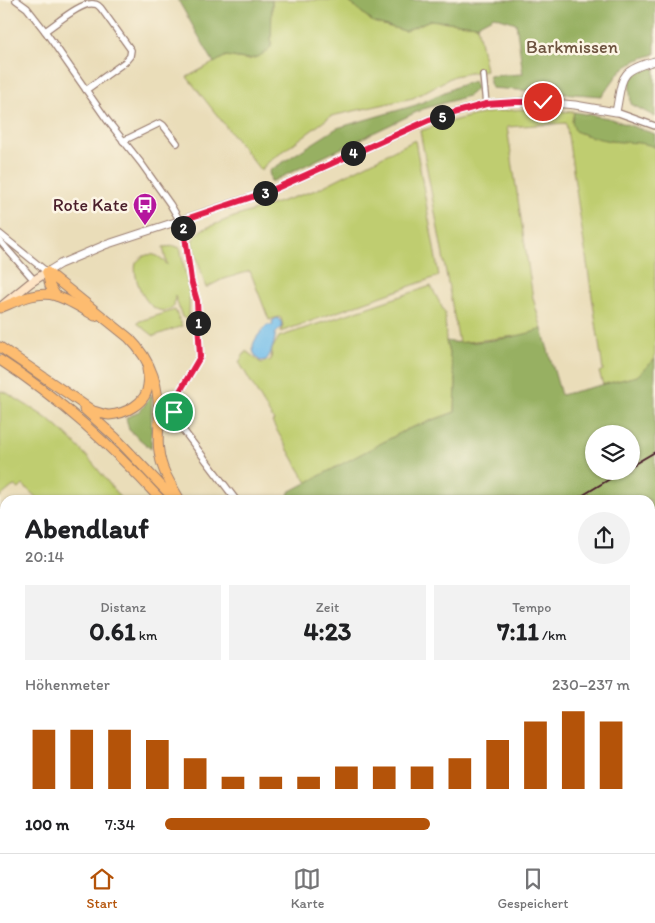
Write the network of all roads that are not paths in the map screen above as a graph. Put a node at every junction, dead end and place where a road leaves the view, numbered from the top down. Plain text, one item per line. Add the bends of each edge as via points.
1 (16, 0) edge
2 (45, 31) junction
3 (655, 61) edge
4 (483, 75) dead end
5 (86, 90) junction
6 (486, 104) junction
7 (616, 112) junction
8 (655, 126) edge
9 (123, 140) junction
10 (177, 143) dead end
11 (180, 221) junction
12 (0, 234) edge
13 (0, 241) edge
14 (47, 272) junction
15 (34, 280) junction
16 (56, 296) junction
17 (0, 308) edge
18 (113, 325) junction
19 (0, 347) edge
20 (146, 358) junction
21 (0, 360) edge
22 (22, 361) junction
23 (156, 495) edge
24 (170, 495) edge
25 (177, 495) edge
26 (232, 495) edge

1 - 2 street via 27,8
2 - 5 street
2 - 5 street via 77,8 93,3 103,11 131,50 125,62
3 - 7 street via 627,71
4 - 6 street
5 - 9 street
6 - 7 street via 543,102
6 - 11 street via 429,120 270,191
7 - 8 street
9 - 10 street via 160,124
9 - 11 street
11 - 14 street via 105,246
11 - 26 street via 197,301 200,357 176,398 174,412 177,422
12 - 14 street
13 - 15 street
14 - 15 main road
14 - 16 highway
14 - 18 highway
15 - 17 main road
16 - 17 highway via 39,294
16 - 18 highway
18 - 20 highway
19 - 22 highway
20 - 22 highway via 148,387 143,398 133,408 107,415 93,411
20 - 25 highway via 158,388 159,450 166,478
21 - 23 highway via 96,433
22 - 24 highway via 115,437

